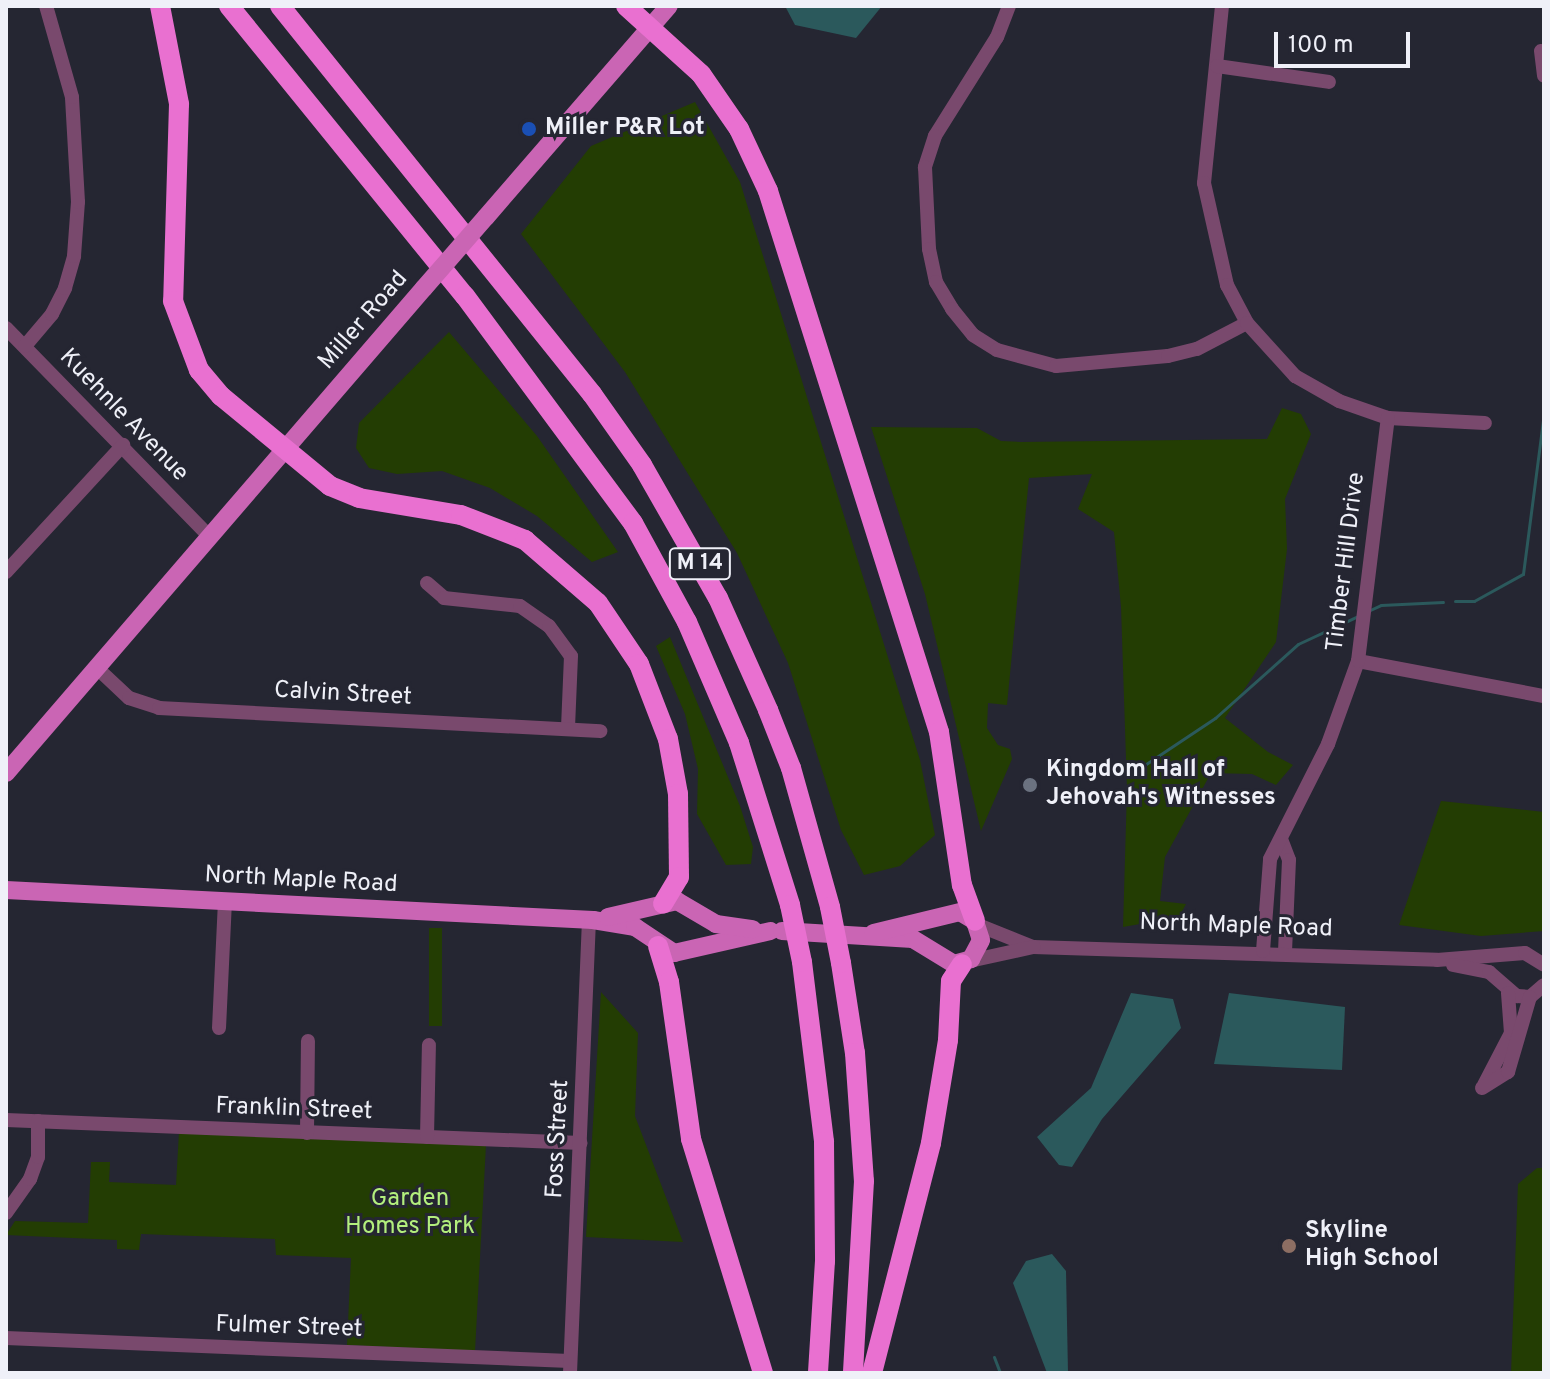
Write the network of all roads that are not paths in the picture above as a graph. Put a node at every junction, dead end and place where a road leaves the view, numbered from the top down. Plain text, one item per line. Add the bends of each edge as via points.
1 (46, 6) edge
2 (160, 6) edge
3 (229, 6) edge
4 (280, 6) edge
5 (626, 6) edge
6 (669, 6) edge
7 (1009, 6) edge
8 (1222, 6) edge
9 (651, 25) junction
10 (1541, 51) dead end
11 (1217, 66) junction
12 (1544, 76) edge
13 (1329, 82) dead end
14 (1247, 323) junction
15 (6, 328) edge
16 (25, 346) junction
17 (1388, 418) junction
18 (1485, 423) dead end
19 (123, 445) junction
20 (284, 450) junction
21 (208, 535) junction
22 (6, 572) edge
23 (427, 583) dead end
24 (1358, 661) junction
25 (97, 668) junction
26 (1544, 696) edge
27 (568, 729) junction
28 (600, 731) dead end
29 (6, 773) edge
30 (1281, 839) junction
31 (6, 890) edge
32 (225, 901) junction
33 (662, 905) junction
34 (696, 911) junction
35 (943, 915) junction
36 (591, 920) junction
37 (977, 923) junction
38 (771, 931) junction
39 (873, 933) junction
40 (656, 942) junction
41 (1033, 947) junction
42 (691, 948) junction
43 (1263, 951) junction
44 (1285, 951) junction
45 (934, 953) junction
46 (1509, 955) junction
47 (1437, 960) junction
48 (963, 963) junction
49 (1544, 965) edge
50 (1504, 986) junction
51 (1540, 991) edge
52 (219, 1028) dead end
53 (308, 1041) dead end
54 (429, 1045) dead end
55 (6, 1120) edge
56 (38, 1121) junction
57 (307, 1133) junction
58 (427, 1137) junction
59 (581, 1143) junction
60 (6, 1213) edge
61 (6, 1338) edge
62 (570, 1367) edge
63 (763, 1373) edge
64 (818, 1373) edge
65 (853, 1373) edge
66 (872, 1373) edge

1 - 16 street via 72,97 78,202 74,256 65,288 52,314
2 - 20 highway via 179,104 172,268 180,333 199,370 221,396
3 - 64 highway, M 14, bridge via 465,296 633,523 687,622 735,733 790,905 802,962 824,1142 825,1261
4 - 65 highway, M 14, bridge via 583,382 642,465 718,598 763,698 791,768 830,907 855,1053 864,1181
5 - 9 highway
6 - 9 main road, Miller Road
7 - 14 street via 997,37 935,136 925,167 929,249 936,282 952,309 973,335 997,350 1056,366 1168,356 1197,349
8 - 11 street
9 - 20 main road, Miller Road, bridge
9 - 37 highway via 693,64 724,105 768,191 939,732 962,885
10 - 12 street
11 - 13 street
11 - 14 street via 1205,130 1204,183 1227,285
14 - 17 street via 1306,383
15 - 16 street, Kuehnle Avenue
16 - 19 street, Kuehnle Avenue
17 - 18 street
17 - 24 street, Timber Hill Drive
19 - 21 street, Kuehnle Avenue
19 - 22 street
20 - 21 main road, Miller Road
20 - 33 highway via 347,494 444,510 525,540 570,576 618,627 662,718 678,794 679,877
21 - 25 main road, Miller Road
23 - 27 street via 444,598 520,606 549,626 571,656
24 - 26 street
24 - 30 street, Timber Hill Drive via 1328,744
25 - 27 street, Calvin Street via 129,698 159,708
25 - 29 main road, Miller Road
27 - 28 street, Calvin Street
30 - 43 street, Timber Hill Drive via 1266,880
30 - 44 street via 1289,860
31 - 32 main road, North Maple Road
32 - 36 main road, North Maple Road
32 - 52 street
33 - 34 main road, North Maple Road via 677,901
33 - 36 main road, North Maple Road
33 - 40 main road via 652,917
34 - 38 main road, North Maple Road via 726,927
34 - 42 main road via 702,926
35 - 37 main road via 960,912
35 - 39 main road, North Maple Road
35 - 45 main road via 929,936
36 - 40 main road, North Maple Road via 628,924
36 - 59 street, Foss Street
37 - 41 street, North Maple Road
37 - 48 main road via 980,947
38 - 39 main road, North Maple Road
38 - 42 main road, North Maple Road
39 - 45 main road, North Maple Road via 913,939
40 - 42 main road, North Maple Road via 674,953
40 - 63 highway via 669,982 691,1139
41 - 43 street, North Maple Road
41 - 48 street, North Maple Road
43 - 44 street, North Maple Road
44 - 47 street, North Maple Road
45 - 48 main road via 946,962
46 - 47 street, North Maple Road
46 - 49 street, North Maple Road via 1533,955
46 - 50 street
47 - 50 street, North Maple Road via 1489,972
48 - 66 highway via 951,981 948,1040 931,1143
50 - 51 street, North Maple Road
50 - 51 street via 1508,1045 1482,1088 1508,1072
53 - 57 street
54 - 58 street
55 - 56 street, Franklin Street
56 - 57 street, Franklin Street
56 - 60 street via 38,1157
57 - 58 street, Franklin Street
58 - 59 street, Franklin Street
59 - 62 street, Foss Street
61 - 62 street, Fulmer Street

